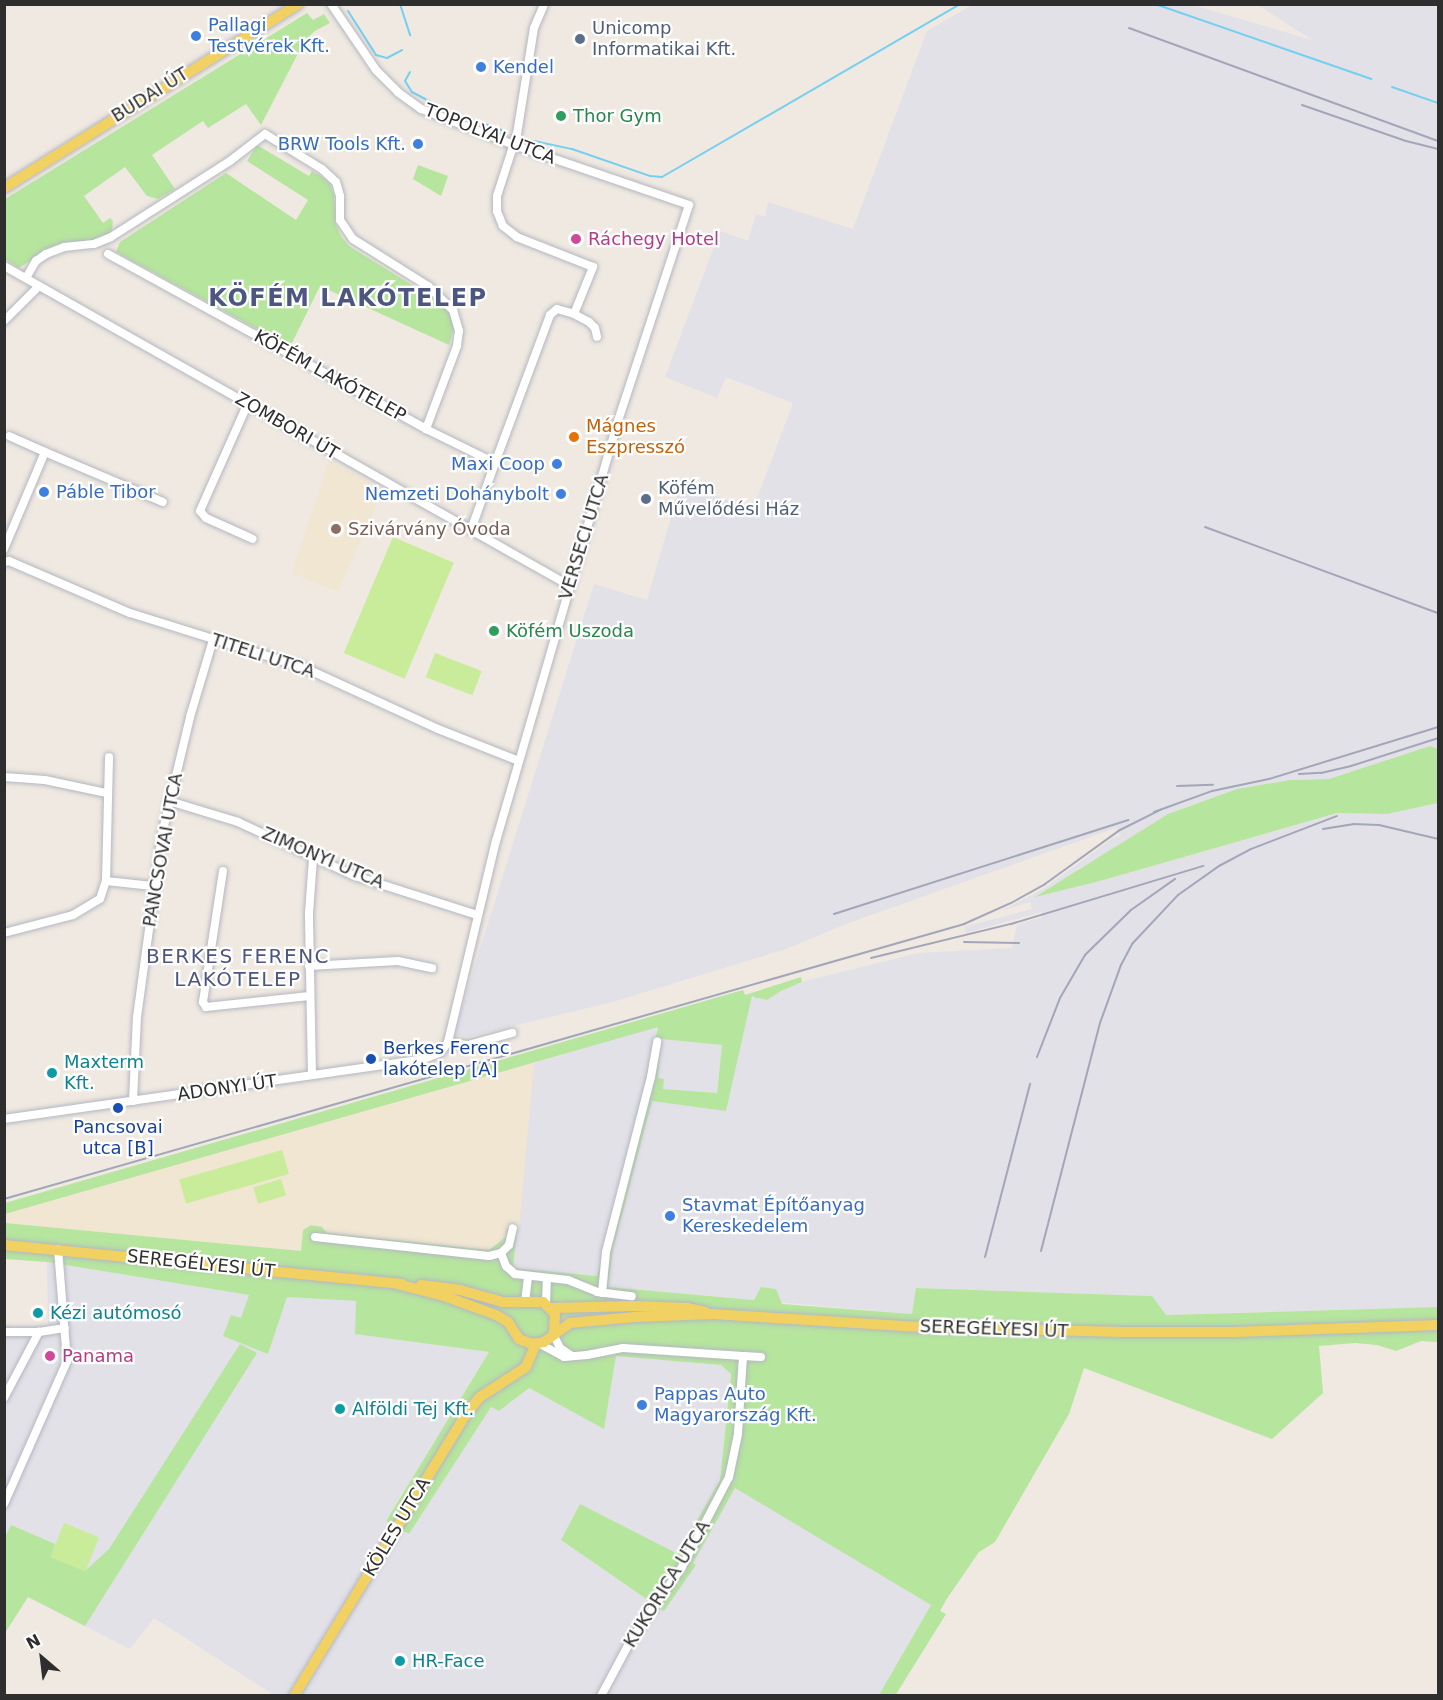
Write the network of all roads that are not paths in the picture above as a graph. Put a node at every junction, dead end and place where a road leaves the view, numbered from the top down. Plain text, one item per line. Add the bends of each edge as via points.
1 (298, 4) edge
2 (331, 4) edge
3 (544, 4) edge
4 (513, 144) junction
5 (4, 188) edge
6 (689, 205) joint
7 (108, 254) dead end
8 (4, 266) edge
9 (26, 278) junction
10 (39, 286) junction
11 (574, 314) junction
12 (4, 321) edge
13 (597, 337) dead end
14 (248, 403) junction
15 (426, 429) junction
16 (9, 436) dead end
17 (45, 452) junction
18 (495, 463) junction
19 (163, 502) dead end
20 (471, 530) junction
21 (253, 539) dead end
22 (4, 549) edge
23 (4, 562) edge
24 (570, 586) junction
25 (213, 640) junction
26 (109, 757) dead end
27 (519, 761) junction
28 (4, 777) edge
29 (106, 794) junction
30 (170, 801) junction
31 (314, 858) junction
32 (223, 871) dead end
33 (106, 880) junction
34 (153, 886) junction
35 (477, 915) junction
36 (4, 933) edge
37 (309, 966) junction
38 (432, 968) dead end
39 (309, 996) junction
40 (512, 1034) dead end
41 (657, 1042) dead end
42 (447, 1044) junction
43 (312, 1075) junction
44 (133, 1101) junction
45 (4, 1119) edge
46 (513, 1228) dead end
47 (315, 1237) dead end
48 (4, 1245) edge
49 (58, 1249) junction
50 (501, 1253) junction
51 (528, 1276) junction
52 (547, 1278) junction
53 (397, 1284) junction
54 (602, 1293) junction
55 (632, 1296) dead end
56 (524, 1302) junction
57 (549, 1306) junction
58 (712, 1314) junction
59 (1438, 1325) edge
60 (512, 1327) junction
61 (64, 1328) junction
62 (4, 1332) edge
63 (39, 1332) junction
64 (553, 1333) junction
65 (523, 1342) junction
66 (538, 1344) junction
67 (573, 1356) junction
68 (743, 1356) junction
69 (760, 1357) dead end
70 (515, 1372) junction
71 (4, 1398) edge
72 (4, 1504) edge
73 (294, 1695) edge
74 (601, 1695) edge

1 - 5 main road, BUDAI ÚT
2 - 4 street, TOPOLYAI UTCA via 376,70 398,92 432,114
3 - 4 street via 534,28
4 - 6 street, TOPOLYAI UTCA
4 - 11 street via 496,196 499,218 517,237 593,267
6 - 24 street, VERSECI UTCA via 618,421
7 - 15 street, KÖFÉM LAKÓTELEP
8 - 9 street, ZOMBORI ÚT
9 - 10 street, ZOMBORI ÚT
9 - 15 street, KÖFÉM LAKÓTELEP via 36,261 46,254 104,240 230,161 265,134 336,182 340,220 347,233 428,286 453,310 459,330 457,346
10 - 12 street
10 - 14 street, ZOMBORI ÚT
11 - 13 street via 589,322
11 - 18 street via 557,309 550,315
14 - 20 street, ZOMBORI ÚT
14 - 21 street via 200,512
15 - 18 street, KÖFÉM LAKÓTELEP
16 - 17 street
17 - 19 street
17 - 22 street
18 - 20 street
20 - 24 street, ZOMBORI ÚT
23 - 25 street, TITELI UTCA via 130,613
24 - 27 street, VERSECI UTCA
25 - 27 street, TITELI UTCA via 305,668
25 - 30 street, PANCSOVAI UTCA
26 - 29 street
27 - 35 street, VERSECI UTCA
28 - 29 street via 45,780
29 - 33 street
30 - 31 street, ZIMONYI UTCA via 231,819
30 - 34 street, PANCSOVAI UTCA
31 - 35 street, ZIMONYI UTCA via 355,876
31 - 37 street
32 - 39 street via 203,1002 206,1007
33 - 34 street
33 - 36 street via 100,899 86,910
34 - 44 street, PANCSOVAI UTCA via 136,1017
35 - 42 street, VERSECI UTCA
37 - 38 street via 398,961
37 - 39 street
39 - 43 street
40 - 42 street via 468,1045
41 - 54 street via 606,1252
42 - 43 street, ADONYI ÚT via 438,1054 424,1059
43 - 44 street, ADONYI ÚT
44 - 45 street, ADONYI ÚT
46 - 50 street via 509,1245
47 - 50 street via 489,1256
48 - 49 main road, SEREGÉLYESI ÚT
49 - 53 main road, SEREGÉLYESI ÚT
49 - 61 street
50 - 51 street via 510,1271
51 - 52 street
51 - 56 street
52 - 54 street via 568,1280
52 - 57 street
53 - 56 main road, SEREGÉLYESI ÚT via 433,1285 503,1302
53 - 60 main road, SEREGÉLYESI ÚT via 470,1305 496,1315
54 - 55 street
56 - 57 main road, SEREGÉLYESI ÚT via 536,1300
56 - 60 main road via 514,1312
57 - 58 main road, SEREGÉLYESI ÚT via 687,1308
57 - 64 main road via 556,1318
58 - 59 main road, SEREGÉLYESI ÚT via 920,1327 1101,1332
58 - 64 main road, SEREGÉLYESI ÚT via 583,1321
60 - 65 main road, SEREGÉLYESI ÚT
61 - 63 street
61 - 72 street via 67,1361
62 - 63 street
63 - 71 street
64 - 66 main road, SEREGÉLYESI ÚT
64 - 67 street via 560,1348
65 - 66 main road
65 - 70 main road via 525,1358
66 - 67 street via 560,1356
66 - 70 main road, KÖLES UTCA via 528,1365
67 - 68 street via 623,1348
68 - 69 street
68 - 74 street, KUKORICA UTCA via 738,1434 729,1477 682,1567 631,1641
70 - 73 main road, KÖLES UTCA via 480,1397 467,1413

